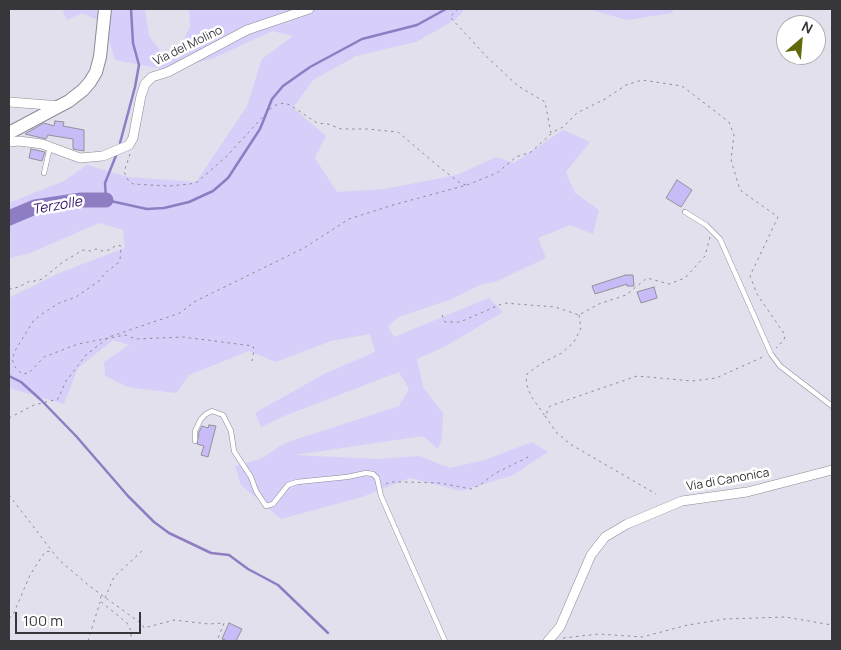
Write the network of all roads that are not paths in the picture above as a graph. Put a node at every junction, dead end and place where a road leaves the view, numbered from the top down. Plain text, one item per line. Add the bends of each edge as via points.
1 (105, 9) edge
2 (309, 9) edge
3 (9, 102) edge
4 (61, 106) junction
5 (9, 133) edge
6 (9, 142) edge
7 (50, 147) junction
8 (44, 173) dead end
9 (684, 212) dead end
10 (832, 406) edge
11 (195, 441) dead end
12 (832, 470) edge
13 (445, 641) edge
14 (548, 641) edge

1 - 4 street via 96,72 83,90
2 - 7 street, Via del Molino via 247,30 168,72 152,77 145,84 129,145 103,156 80,158
3 - 4 street
4 - 5 street
6 - 7 street
7 - 8 lane
9 - 10 lane via 720,239 771,354 780,366
11 - 13 lane via 195,431 206,414 212,411 223,415 231,432 234,451 266,506 273,504 288,485 297,482 373,474
12 - 14 street, Via di Canonica via 747,492 682,501 605,537 591,555 560,627

